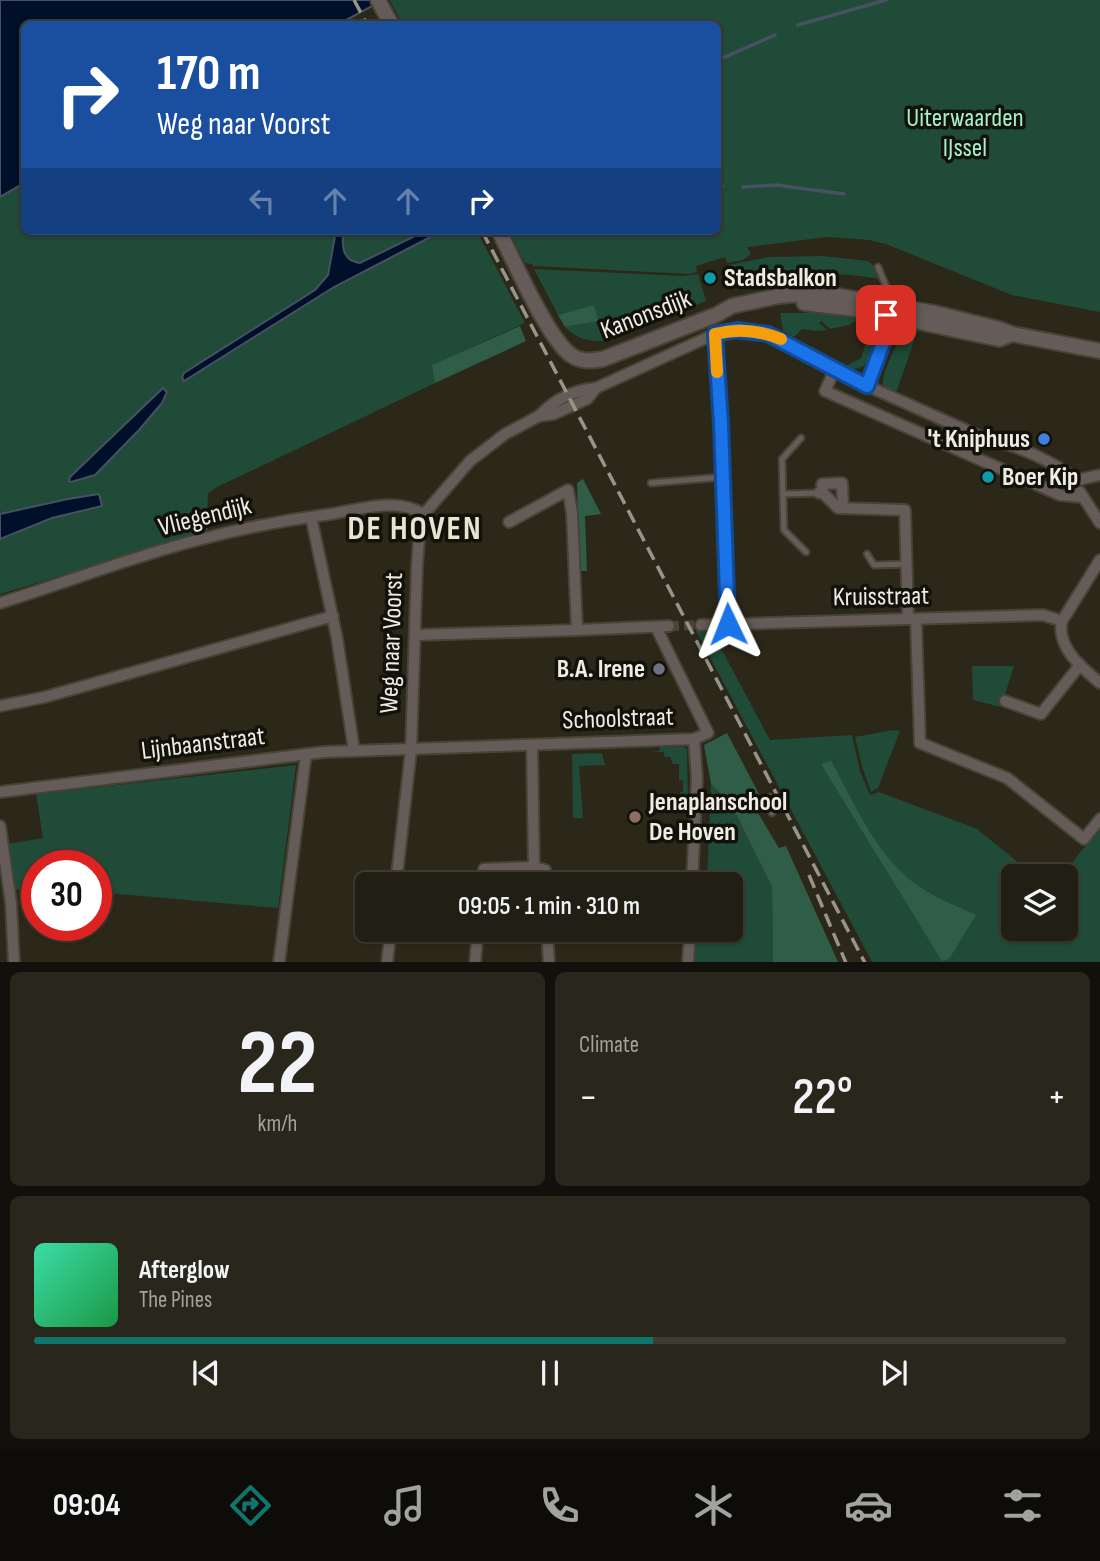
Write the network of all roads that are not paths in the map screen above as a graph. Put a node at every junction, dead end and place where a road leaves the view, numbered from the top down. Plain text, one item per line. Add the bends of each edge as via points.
1 (378, 0) edge
2 (389, 21) edge
3 (501, 235) edge
4 (878, 267) dead end
5 (887, 310) junction
6 (715, 334) junction
7 (1100, 351) edge
8 (834, 371) junction
9 (867, 386) junction
10 (801, 438) dead end
11 (1100, 475) edge
12 (723, 477) junction
13 (1077, 480) junction
14 (650, 483) dead end
15 (821, 493) junction
16 (783, 494) junction
17 (1082, 497) junction
18 (843, 508) junction
19 (424, 514) junction
20 (311, 517) junction
21 (509, 522) dead end
22 (1100, 523) edge
23 (806, 552) dead end
24 (867, 554) dead end
25 (1100, 560) edge
26 (906, 564) junction
27 (0, 603) edge
28 (333, 616) junction
29 (912, 619) junction
30 (1062, 621) junction
31 (728, 624) junction
32 (701, 625) tunnel mouth
33 (669, 626) tunnel mouth
34 (656, 627) junction
35 (577, 630) junction
36 (415, 635) junction
37 (1080, 665) junction
38 (1100, 684) edge
39 (1005, 701) dead end
40 (0, 706) edge
41 (694, 739) junction
42 (532, 745) junction
43 (354, 750) junction
44 (411, 750) junction
45 (306, 754) junction
46 (0, 792) edge
47 (770, 797) dead end
48 (772, 813) dead end
49 (1100, 819) edge
50 (0, 827) edge
51 (534, 867) junction
52 (397, 872) edge
53 (484, 872) edge
54 (545, 872) edge
55 (693, 872) edge
56 (389, 942) edge
57 (477, 942) edge
58 (548, 942) edge
59 (689, 942) edge
60 (14, 962) edge
61 (279, 962) edge
62 (387, 962) edge
63 (475, 962) edge
64 (549, 962) edge
65 (688, 962) edge

1 - 2 street
3 - 5 street, Kanonsdijk via 564,349 572,356 594,361 745,302 827,294
4 - 5 lane via 886,286
5 - 7 street, Kanonsdijk via 973,322
5 - 9 street via 883,343
6 - 8 street via 737,330 768,334
6 - 12 street
6 - 19 street via 549,405 479,453
8 - 9 street
8 - 17 street via 825,391 1060,495
9 - 13 street via 1027,453
10 - 16 lane via 782,459
11 - 13 street
12 - 14 lane
12 - 31 street
13 - 17 street
15 - 16 lane
15 - 18 street
15 - 18 street via 822,484 842,483
16 - 23 lane via 785,530
17 - 22 street
18 - 26 street via 905,510
19 - 20 street, Vliegendijk via 397,504
19 - 36 street, Weg naar Voorst
20 - 27 street, Vliegendijk via 194,540
20 - 28 street
21 - 35 street via 568,490
24 - 26 lane via 873,565
25 - 30 street
26 - 29 street
28 - 40 street
28 - 43 street
29 - 30 street, Kruisstraat via 1043,615
29 - 31 street, Kruisstraat
29 - 49 street via 920,743 1007,778 1084,839
30 - 37 street via 1062,640
31 - 32 street, Kruisstraat
33 - 34 street
34 - 35 street
34 - 41 street, Schoolstraat via 708,733
35 - 36 street
36 - 44 street, Weg naar Voorst
37 - 38 street
37 - 39 street via 1041,714
41 - 42 street, Schoolstraat
41 - 55 street
42 - 44 street, Schoolstraat
42 - 51 street
43 - 44 street, Lijnbaanstraat
43 - 45 street, Lijnbaanstraat
44 - 52 street, Weg naar Voorst
45 - 46 street, Lijnbaanstraat
45 - 61 street
47 - 48 lane via 765,800
50 - 60 street
51 - 53 street
51 - 54 street
56 - 62 street
57 - 63 street
58 - 64 street
59 - 65 street

